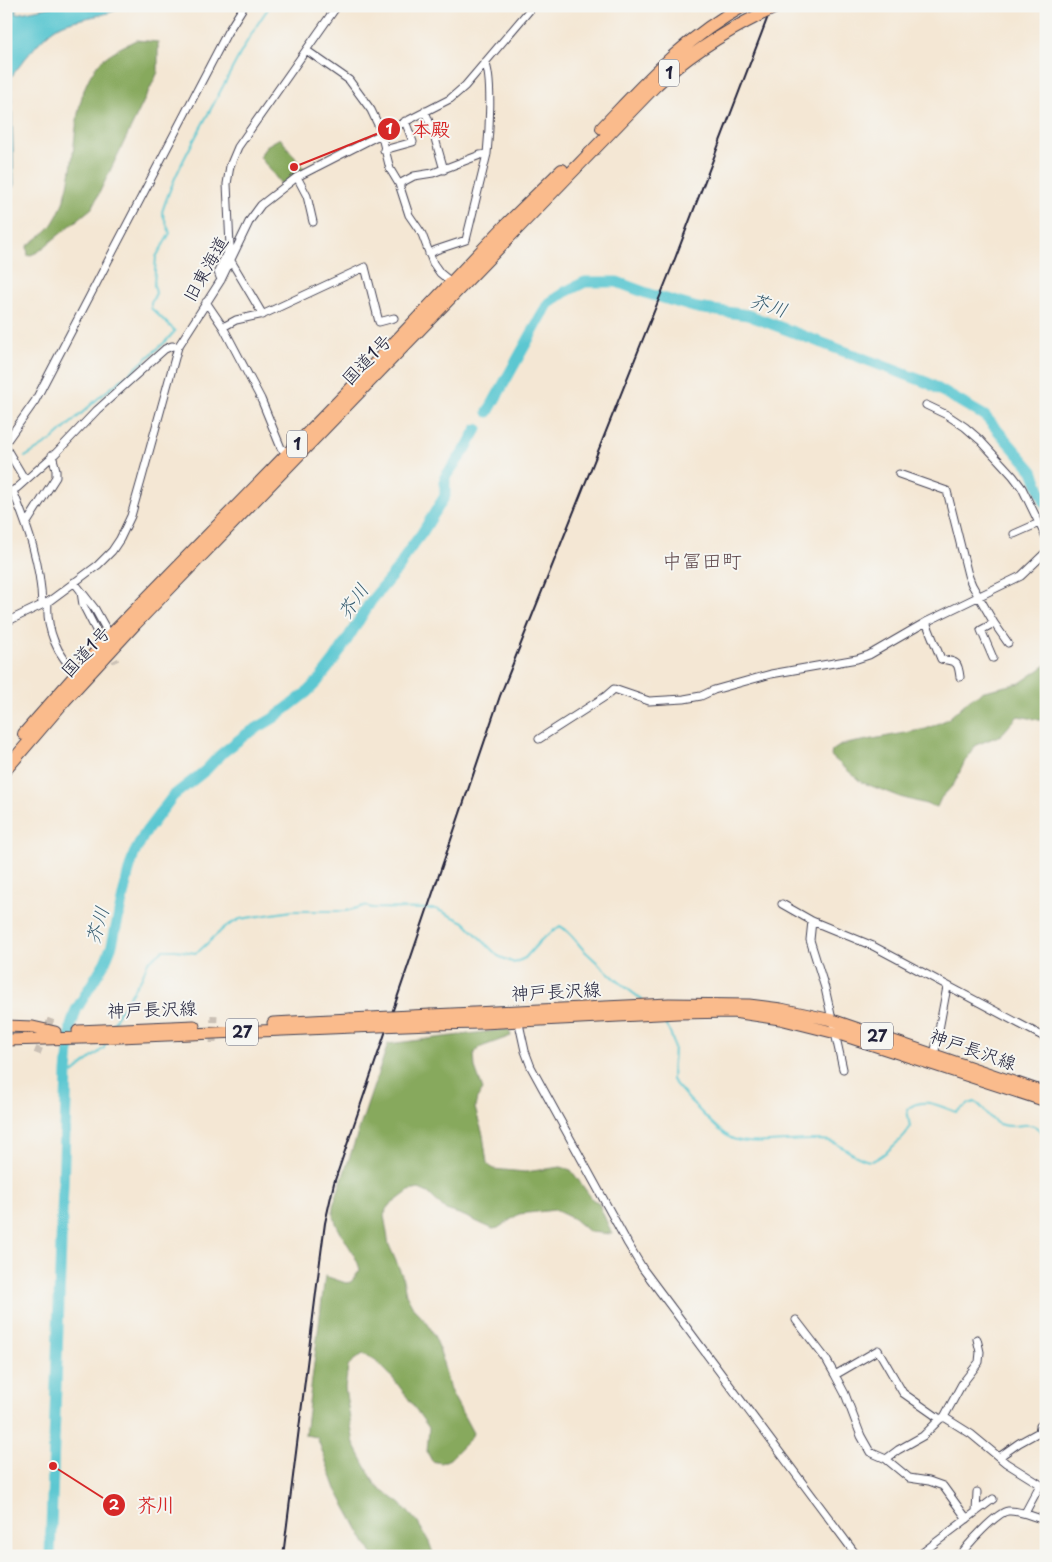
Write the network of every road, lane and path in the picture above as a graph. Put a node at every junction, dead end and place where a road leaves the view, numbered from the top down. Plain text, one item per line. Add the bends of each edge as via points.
1 (244, 6) edge
2 (337, 6) edge
3 (533, 6) edge
4 (743, 6) edge
5 (778, 6) edge
6 (306, 50) junction
7 (484, 62) junction
8 (425, 111) junction
9 (405, 121) junction
10 (381, 133) junction
11 (384, 150) junction
12 (487, 154) junction
13 (444, 170) junction
14 (297, 177) junction
15 (398, 184) junction
16 (313, 222) dead end
17 (429, 254) junction
18 (231, 261) junction
19 (221, 280) junction
20 (451, 282) junction
21 (206, 302) junction
22 (263, 315) junction
23 (394, 318) dead end
24 (222, 327) junction
25 (178, 347) junction
26 (926, 405) dead end
27 (6, 442) edge
28 (6, 448) edge
29 (288, 454) junction
30 (52, 456) junction
31 (899, 474) dead end
32 (25, 480) junction
33 (9, 492) edge
34 (1039, 523) junction
35 (26, 524) junction
36 (1014, 534) dead end
37 (1046, 537) edge
38 (1046, 552) edge
39 (74, 582) junction
40 (81, 592) junction
41 (980, 596) junction
42 (45, 603) junction
43 (6, 622) edge
44 (96, 622) tunnel mouth
45 (926, 622) junction
46 (994, 623) junction
47 (113, 633) junction
48 (1008, 643) dead end
49 (101, 646) junction
50 (993, 658) dead end
51 (78, 672) junction
52 (960, 678) dead end
53 (539, 739) dead end
54 (6, 755) edge
55 (6, 769) edge
56 (782, 904) dead end
57 (812, 921) junction
58 (947, 986) junction
59 (706, 1008) junction
60 (517, 1016) junction
61 (832, 1020) junction
62 (6, 1026) edge
63 (6, 1032) edge
64 (836, 1033) junction
65 (1046, 1038) edge
66 (52, 1039) junction
67 (6, 1040) edge
68 (6, 1047) edge
69 (934, 1056) junction
70 (843, 1070) dead end
71 (1046, 1093) edge
72 (1046, 1101) edge
73 (796, 1320) dead end
74 (977, 1339) dead end
75 (835, 1376) junction
76 (942, 1418) junction
77 (1046, 1421) edge
78 (999, 1457) junction
79 (886, 1459) junction
80 (1043, 1487) edge
81 (977, 1492) dead end
82 (993, 1499) dead end
83 (976, 1512) junction
84 (1025, 1513) junction
85 (1038, 1518) dead end
86 (967, 1519) junction
87 (857, 1556) edge
88 (918, 1556) edge
89 (960, 1556) edge

1 - 27 street via 222,41 39,394
2 - 6 street
3 - 7 street, 旧東海道
4 - 20 highway, 国道1号 / 1 via 706,29 669,59
5 - 55 highway, 国道1号 / 1, bridge via 712,40 655,86 135,624
6 - 10 street via 349,80 368,105
6 - 19 street via 233,158 226,194 230,246 218,272
7 - 8 street, 旧東海道 via 450,99
7 - 12 street via 488,75
8 - 9 street, 旧東海道
8 - 13 street
9 - 10 street, 旧東海道
9 - 11 street via 413,142
10 - 11 street
10 - 14 street, 旧東海道
11 - 15 street
12 - 13 street
12 - 17 street via 466,240
13 - 15 street via 414,176
14 - 16 street via 307,196
14 - 18 street, 旧東海道 via 261,204
15 - 17 street
17 - 20 street via 440,273
18 - 19 street, 旧東海道
18 - 22 street
19 - 21 street, 旧東海道
20 - 29 highway, 国道1号 / 1
21 - 24 street
21 - 25 street, 旧東海道
22 - 23 street via 365,267 379,322
22 - 24 street via 236,320
24 - 29 street via 261,398 281,448
25 - 30 street via 165,349
25 - 39 street, 旧東海道 via 142,481 127,524 105,559
26 - 34 street via 948,415 986,446 1022,488
28 - 32 street
29 - 47 highway, 国道1号 / 1
30 - 32 street
30 - 35 street via 56,477
31 - 41 street via 947,491 968,575
32 - 33 street
33 - 35 street
34 - 36 street
34 - 37 street
35 - 42 street via 38,563
38 - 41 street via 1021,576
39 - 40 street
39 - 42 street, 旧東海道
40 - 44 street
40 - 47 street via 108,632
40 - 49 street via 83,605
41 - 45 street
41 - 46 street
42 - 43 street, 旧東海道
42 - 51 street via 51,632 64,658
45 - 52 street via 941,659 959,665
45 - 53 street via 857,659 771,674 701,696 649,702 614,689
46 - 48 street
46 - 50 street via 981,630
47 - 49 highway, 国道1号 / 1
49 - 51 highway, 国道1号 / 1
51 - 54 highway, 国道1号 / 1
56 - 57 street
57 - 58 street via 861,941
57 - 61 street via 810,940
58 - 65 street
58 - 69 street
59 - 60 main road, 神戸長沢線 / 27
59 - 61 main road, 神戸長沢線 / 27 via 749,1005
59 - 64 main road, 神戸長沢線 / 27 via 780,1019
60 - 66 main road, 神戸長沢線 / 27, bridge
60 - 87 street via 531,1066 637,1259
61 - 64 street
61 - 69 main road, 神戸長沢線 / 27
62 - 66 main road, 神戸長沢線 / 27 via 33,1027
63 - 66 main road, 神戸長沢線 / 27
64 - 70 street
64 - 72 main road, 神戸長沢線 / 27
66 - 67 main road, 神戸長沢線
66 - 68 main road, 神戸長沢線 / 27
69 - 71 main road, 神戸長沢線 / 27
73 - 75 street
74 - 76 street via 979,1362
75 - 76 street via 878,1350 902,1393
75 - 79 street via 870,1452
76 - 78 street via 976,1438
76 - 79 street via 923,1436
77 - 78 street via 1040,1426 1040,1432
78 - 80 street
79 - 86 street via 909,1478 943,1486
80 - 84 street via 1037,1488
81 - 83 street
82 - 83 street
83 - 86 street
84 - 85 street
84 - 89 street via 1007,1511 1000,1515
86 - 88 street

